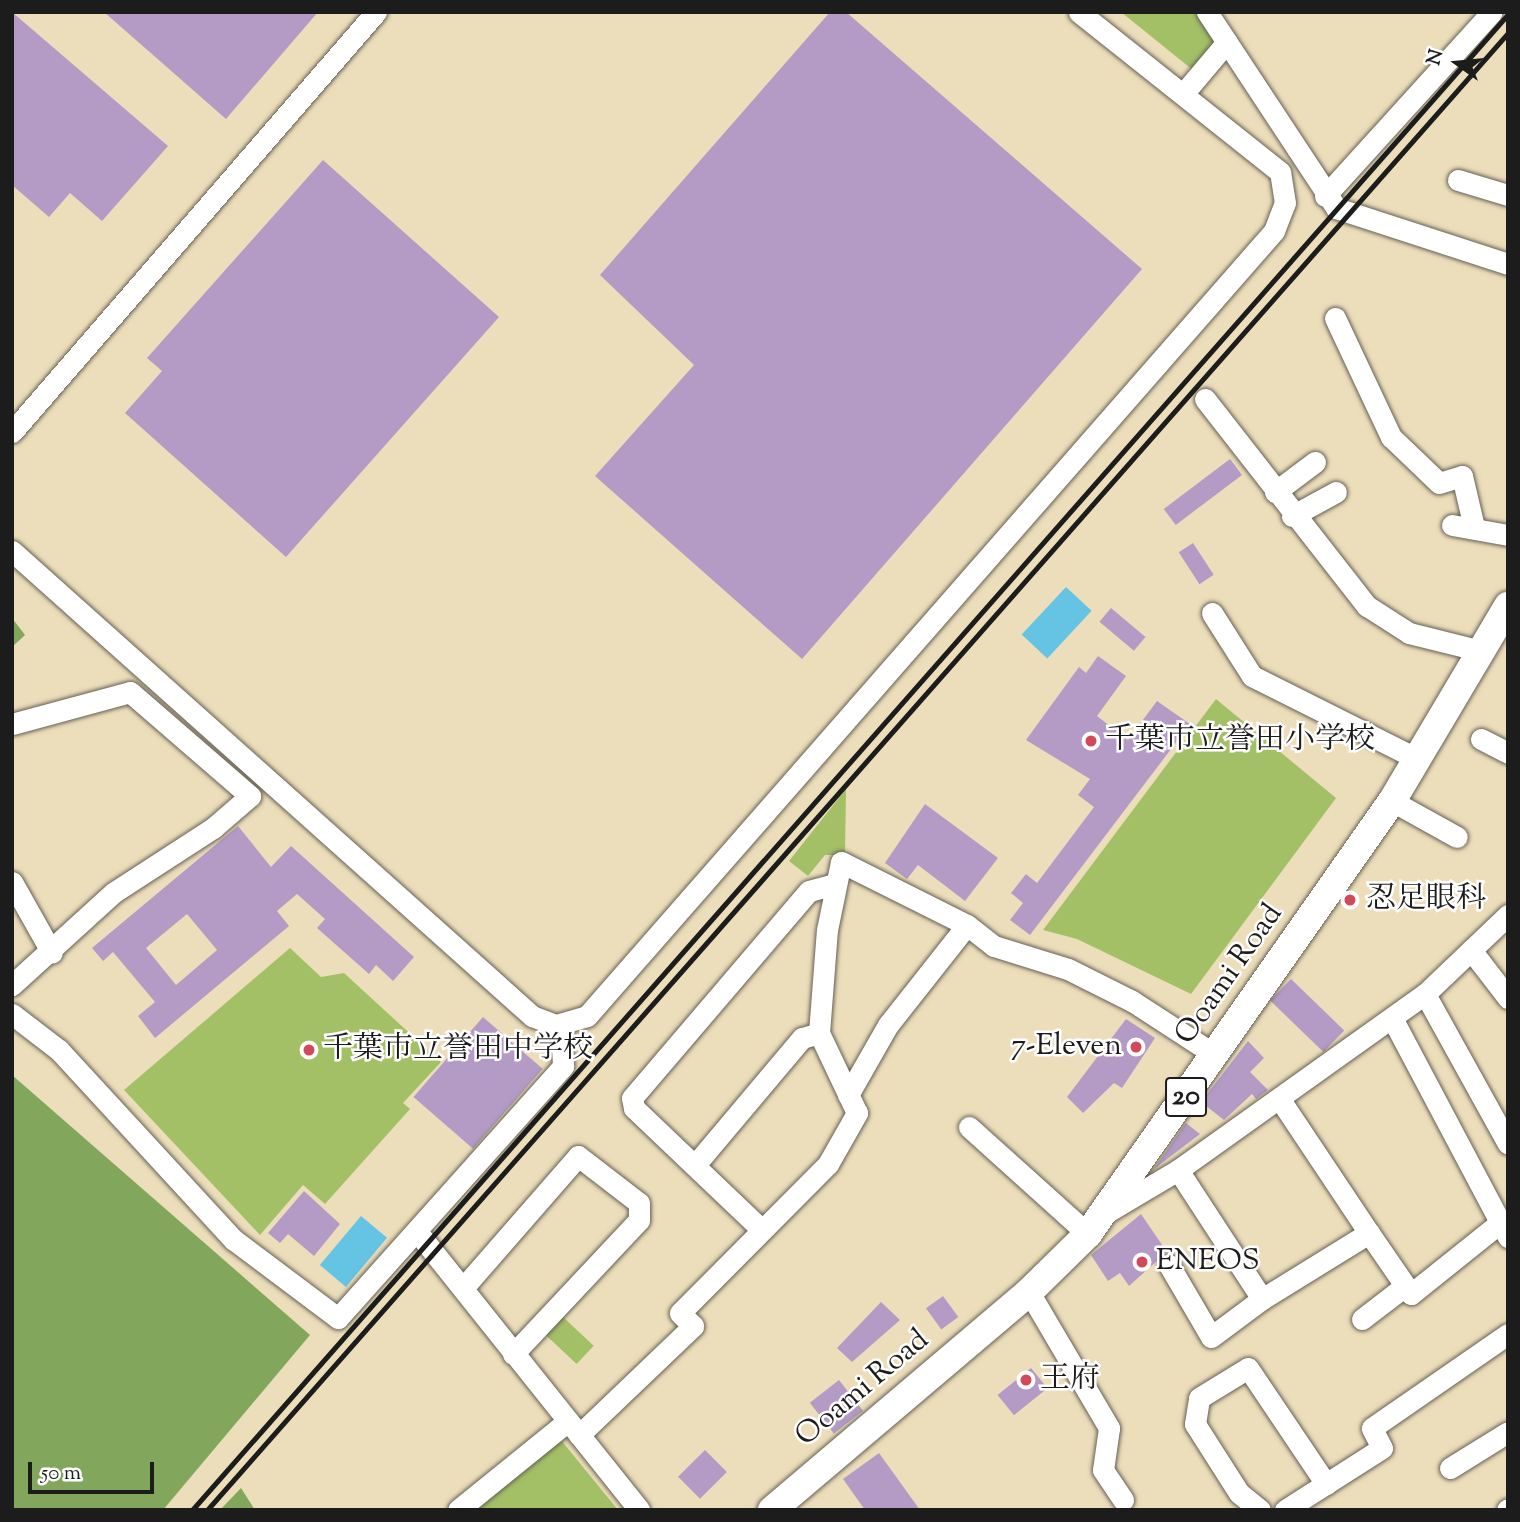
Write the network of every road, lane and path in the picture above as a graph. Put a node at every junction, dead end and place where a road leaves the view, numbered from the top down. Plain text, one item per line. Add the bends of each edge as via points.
1 (376, 12) edge
2 (1079, 12) edge
3 (1207, 12) edge
4 (1490, 13) edge
5 (1227, 42) junction
6 (1183, 94) junction
7 (1458, 180) dead end
8 (1508, 195) edge
9 (1325, 196) junction
10 (1508, 264) edge
11 (1335, 318) dead end
12 (1205, 399) dead end
13 (12, 432) edge
14 (1315, 462) dead end
15 (1275, 492) junction
16 (1336, 492) dead end
17 (1292, 516) junction
18 (1452, 524) dead end
19 (1474, 527) junction
20 (1508, 535) edge
21 (12, 551) edge
22 (1508, 606) edge
23 (1212, 613) dead end
24 (1481, 651) junction
25 (12, 724) edge
26 (1481, 739) dead end
27 (1508, 753) edge
28 (1418, 759) junction
29 (1392, 801) junction
30 (1457, 837) dead end
31 (12, 882) edge
32 (836, 884) junction
33 (1508, 915) edge
34 (967, 925) junction
35 (1471, 950) junction
36 (52, 953) junction
37 (12, 985) edge
38 (1425, 995) junction
39 (1508, 998) edge
40 (12, 1014) edge
41 (1392, 1018) junction
42 (561, 1024) junction
43 (819, 1033) junction
44 (1215, 1055) junction
45 (848, 1095) junction
46 (1279, 1098) junction
47 (969, 1127) dead end
48 (1508, 1144) edge
49 (695, 1165) junction
50 (1178, 1170) junction
51 (1096, 1224) junction
52 (762, 1230) junction
53 (1504, 1230) edge
54 (1369, 1233) junction
55 (419, 1234) junction
56 (1169, 1265) dead end
57 (1405, 1286) junction
58 (463, 1288) junction
59 (1029, 1292) junction
60 (1262, 1299) junction
61 (1362, 1319) dead end
62 (1508, 1334) edge
63 (513, 1354) junction
64 (574, 1428) junction
65 (1508, 1432) edge
66 (1450, 1468) dead end
67 (1326, 1484) junction
68 (1127, 1505) edge
69 (458, 1510) edge
70 (639, 1510) edge
71 (772, 1510) edge
72 (1104, 1510) edge
73 (1260, 1510) edge
74 (1285, 1510) edge

1 - 13 street
2 - 6 street
3 - 5 street
4 - 9 street
5 - 6 street
5 - 9 street
6 - 42 street via 1280,172 1284,203 1274,231 587,1016
7 - 8 street
9 - 10 street via 1366,221
11 - 19 street via 1391,437 1439,483 1462,477
12 - 15 street
14 - 15 street
15 - 17 street
16 - 17 street
17 - 24 street via 1367,606 1392,625
18 - 19 street
19 - 20 street
21 - 42 street via 532,1016
22 - 24 main road, Ooami Road / 20
23 - 28 street via 1252,676
24 - 28 main road, Ooami Road / 20
25 - 36 street via 131,692 250,796 214,828 113,893
26 - 27 street
28 - 29 main road, Ooami Road / 20
29 - 30 street
29 - 44 main road, Ooami Road / 20
31 - 36 street
32 - 34 street via 841,862
32 - 43 street
32 - 49 street via 809,891 632,1098
33 - 35 street
34 - 44 street via 994,946 1068,970 1132,1001
34 - 45 street via 888,1025
35 - 38 street
35 - 39 street
36 - 37 street
38 - 41 street
38 - 48 street
40 - 55 street via 59,1050 234,1240 338,1318
41 - 46 street
41 - 53 street
42 - 55 street via 564,1066
43 - 45 street
43 - 49 street via 802,1038
44 - 51 main road, Ooami Road / 20
45 - 52 street via 857,1113 828,1164
46 - 50 street
46 - 54 street
47 - 51 street
49 - 52 street
50 - 51 street
50 - 60 street
51 - 59 main road, Ooami Road / 20
52 - 64 street via 680,1313 693,1326
53 - 57 street via 1411,1294
54 - 57 street
54 - 60 street
55 - 58 street
56 - 60 street via 1211,1337
57 - 61 street
58 - 63 street
58 - 63 street via 578,1156 639,1203 639,1220
59 - 68 street via 1109,1429 1102,1470
59 - 71 main road, Ooami Road / 20
62 - 67 street via 1372,1428 1382,1448
63 - 64 street
64 - 69 street
64 - 70 street
65 - 66 street
67 - 73 street via 1248,1368 1199,1398 1195,1424 1239,1493
67 - 74 street
68 - 72 street

